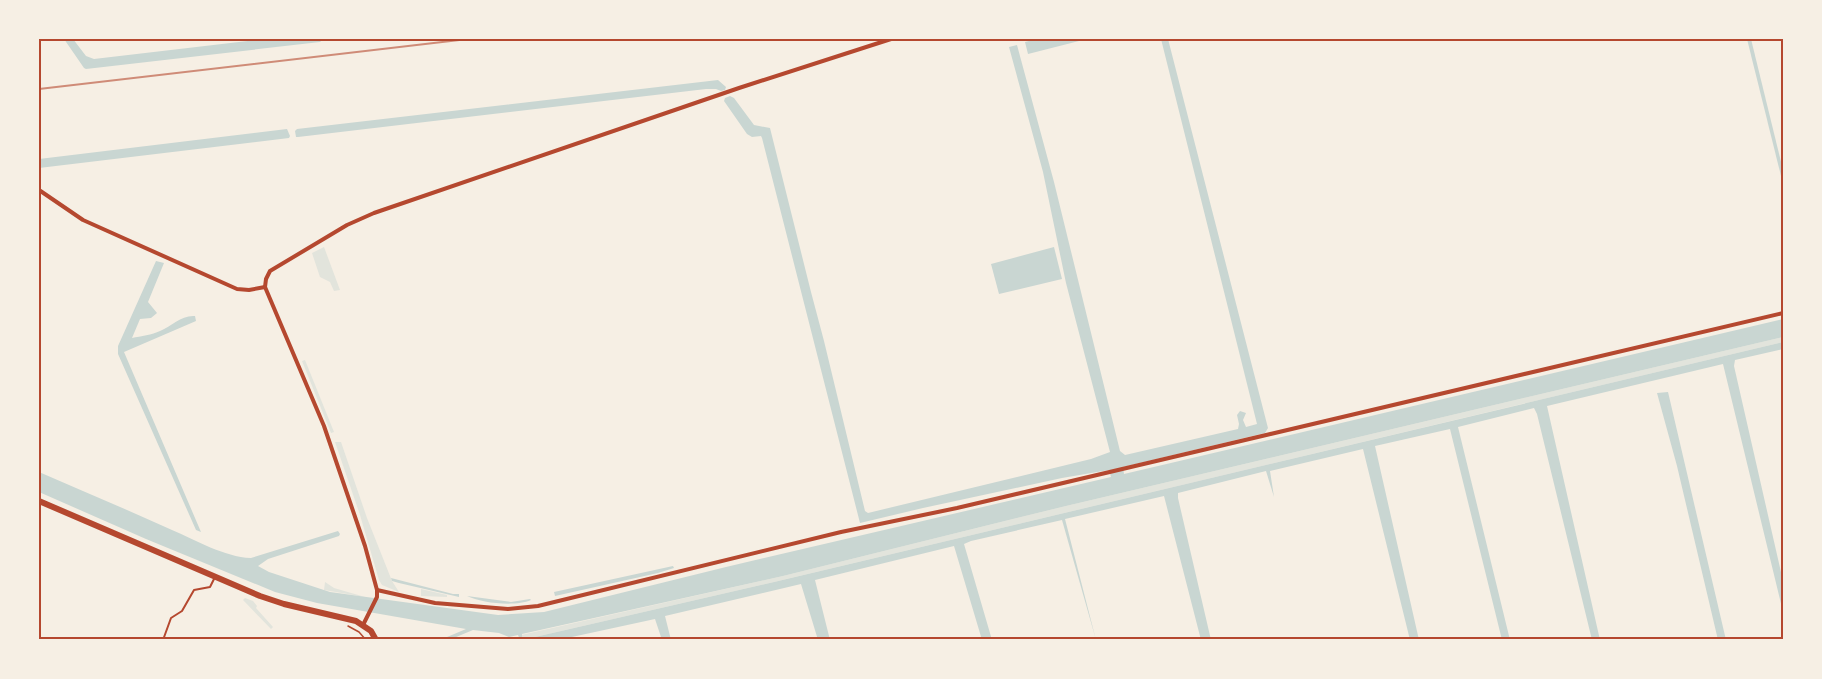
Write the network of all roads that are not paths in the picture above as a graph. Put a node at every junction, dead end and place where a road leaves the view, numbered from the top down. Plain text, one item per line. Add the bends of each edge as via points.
1 (891, 39) edge
2 (39, 190) edge
3 (265, 287) junction
4 (1783, 313) edge
5 (39, 501) edge
6 (215, 578) junction
7 (377, 590) junction
8 (363, 625) junction
9 (163, 640) edge
10 (376, 640) edge

1 - 3 street via 374,213 270,271
2 - 3 street via 83,220 237,288
3 - 7 street via 324,426
4 - 7 street via 538,606 508,609 435,603
5 - 6 main road
6 - 8 main road via 284,604
6 - 9 lane via 210,587 194,590 182,611 171,618
7 - 8 street
8 - 10 main road

